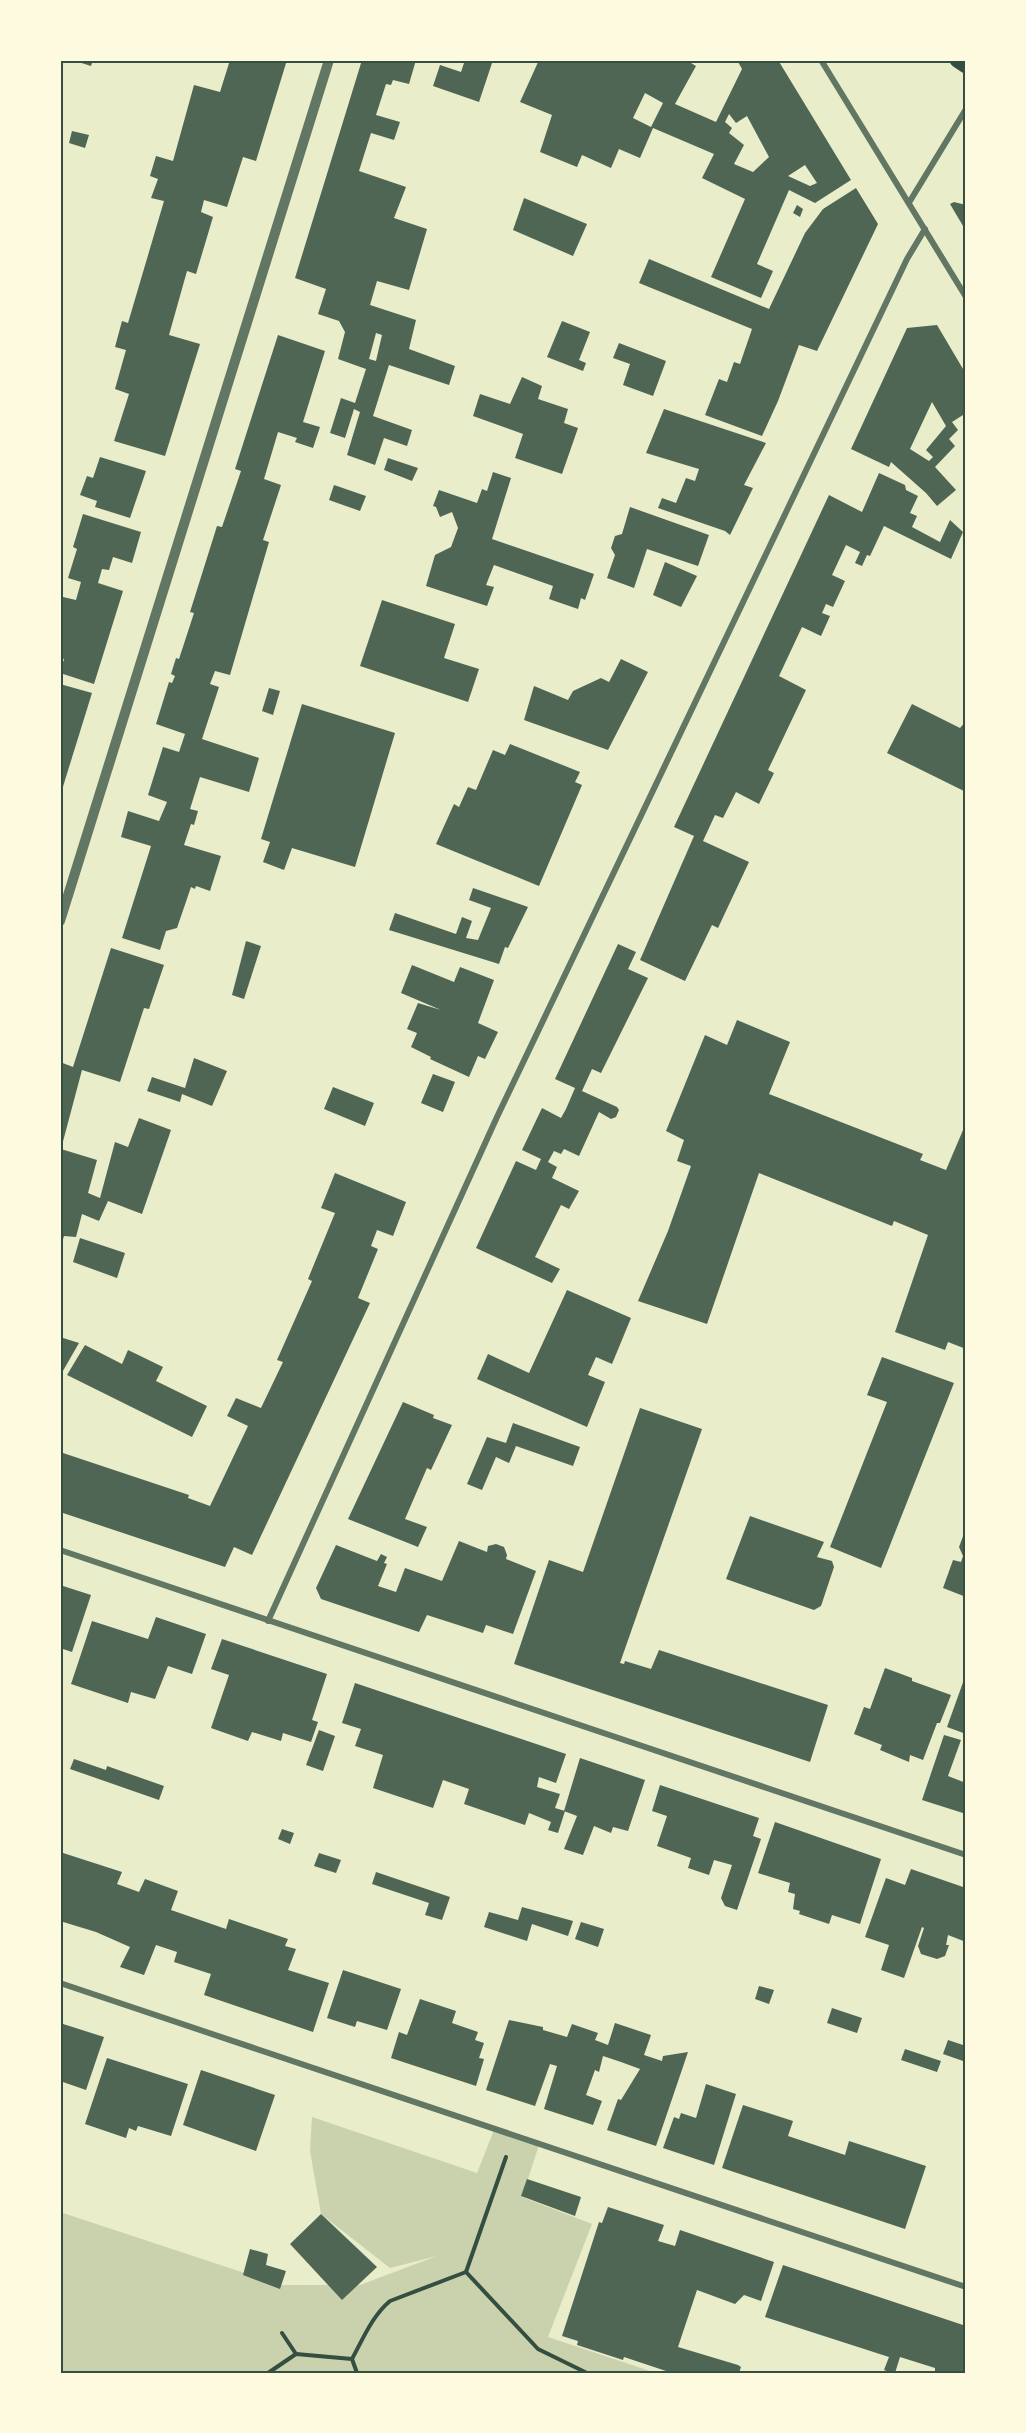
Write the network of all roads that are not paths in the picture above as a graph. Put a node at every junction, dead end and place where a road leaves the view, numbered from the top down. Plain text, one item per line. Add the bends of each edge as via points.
1 (329, 60) edge
2 (821, 60) edge
3 (957, 60) edge
4 (966, 66) edge
5 (966, 109) edge
6 (910, 201) junction
7 (925, 229) junction
8 (966, 297) edge
9 (60, 921) edge
10 (60, 1550) edge
11 (268, 1621) junction
12 (966, 1855) edge
13 (60, 1983) edge
14 (966, 2287) edge

1 - 9 street
2 - 6 street
3 - 4 main road
5 - 6 street
6 - 7 street
7 - 8 street
7 - 11 street via 907,259 502,1107
10 - 11 street
11 - 12 street
13 - 14 street

